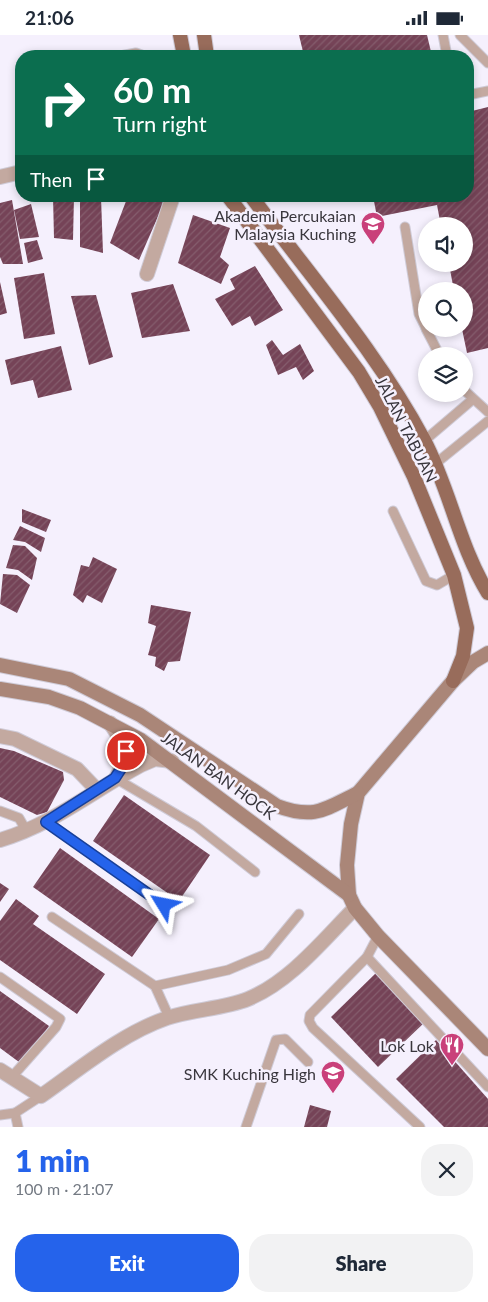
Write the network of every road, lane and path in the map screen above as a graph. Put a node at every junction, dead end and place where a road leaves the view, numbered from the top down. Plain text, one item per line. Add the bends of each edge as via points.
1 (180, 35) edge
2 (204, 35) edge
3 (443, 35) edge
4 (460, 35) edge
5 (183, 50) edge
6 (207, 50) edge
7 (446, 50) edge
8 (488, 63) edge
9 (488, 91) edge
10 (474, 94) edge
11 (15, 173) edge
12 (0, 177) edge
13 (171, 202) edge
14 (232, 202) edge
15 (256, 202) edge
16 (405, 227) dead end
17 (147, 274) dead end
18 (418, 308) edge
19 (473, 401) edge
20 (470, 402) edge
21 (488, 412) edge
22 (488, 421) edge
23 (424, 441) junction
24 (435, 464) junction
25 (393, 511) dead end
26 (454, 575) junction
27 (488, 593) edge
28 (488, 653) edge
29 (0, 665) edge
30 (453, 681) junction
31 (0, 689) edge
32 (110, 723) junction
33 (0, 736) edge
34 (172, 761) junction
35 (115, 778) junction
36 (97, 789) junction
37 (358, 793) junction
38 (0, 811) edge
39 (46, 822) junction
40 (27, 832) junction
41 (0, 840) edge
42 (255, 872) dead end
43 (352, 901) junction
44 (164, 905) dead end
45 (299, 914) dead end
46 (52, 917) dead end
47 (378, 936) junction
48 (368, 957) junction
49 (0, 977) edge
50 (155, 987) junction
51 (169, 1017) junction
52 (488, 1049) edge
53 (308, 1062) dead end
54 (6, 1074) edge
55 (488, 1087) edge
56 (41, 1097) junction
57 (15, 1113) junction
58 (0, 1115) edge
59 (18, 1127) edge
60 (246, 1127) edge
61 (420, 1127) edge

1 - 5 main road
2 - 6 main road
3 - 7 lane
4 - 8 lane
9 - 10 lane
11 - 12 street
13 - 17 street
14 - 26 main road, JALAN TABUAN via 359,372 380,407 414,477
15 - 23 main road, JALAN TABUAN via 383,371
16 - 18 lane
19 - 21 lane
20 - 23 lane
22 - 24 lane
23 - 24 main road, JALAN TABUAN
24 - 27 main road, JALAN TABUAN via 473,567
25 - 26 lane via 426,581 437,585
26 - 30 main road, JALAN TABUAN via 467,628 463,656
28 - 30 main road
29 - 37 main road, JALAN BAN HOCK via 68,679 140,715 277,806 296,813 316,813
30 - 37 main road
31 - 32 main road, JALAN BAN HOCK via 49,697
32 - 34 main road, JALAN BAN HOCK
32 - 35 street via 126,751 126,761
33 - 36 street via 15,739 77,769
34 - 35 street via 155,759
34 - 43 main road, JALAN BAN HOCK
35 - 36 street
35 - 42 lane via 196,826
36 - 39 street
37 - 43 main road via 347,865
38 - 40 lane via 19,817
39 - 40 street
39 - 44 lane
40 - 41 street
43 - 47 main road, JALAN BAN HOCK
43 - 51 street via 284,977 268,988 248,999
45 - 50 lane via 266,954 228,970
46 - 50 lane
47 - 48 lane
47 - 52 main road, JALAN BAN HOCK
48 - 55 lane
48 - 61 lane via 310,1015 309,1021
49 - 54 lane via 60,1019 56,1027
50 - 51 lane
51 - 56 street via 140,1028
53 - 60 lane via 285,1039 276,1040
54 - 56 street
56 - 57 lane
57 - 58 lane
57 - 59 lane

